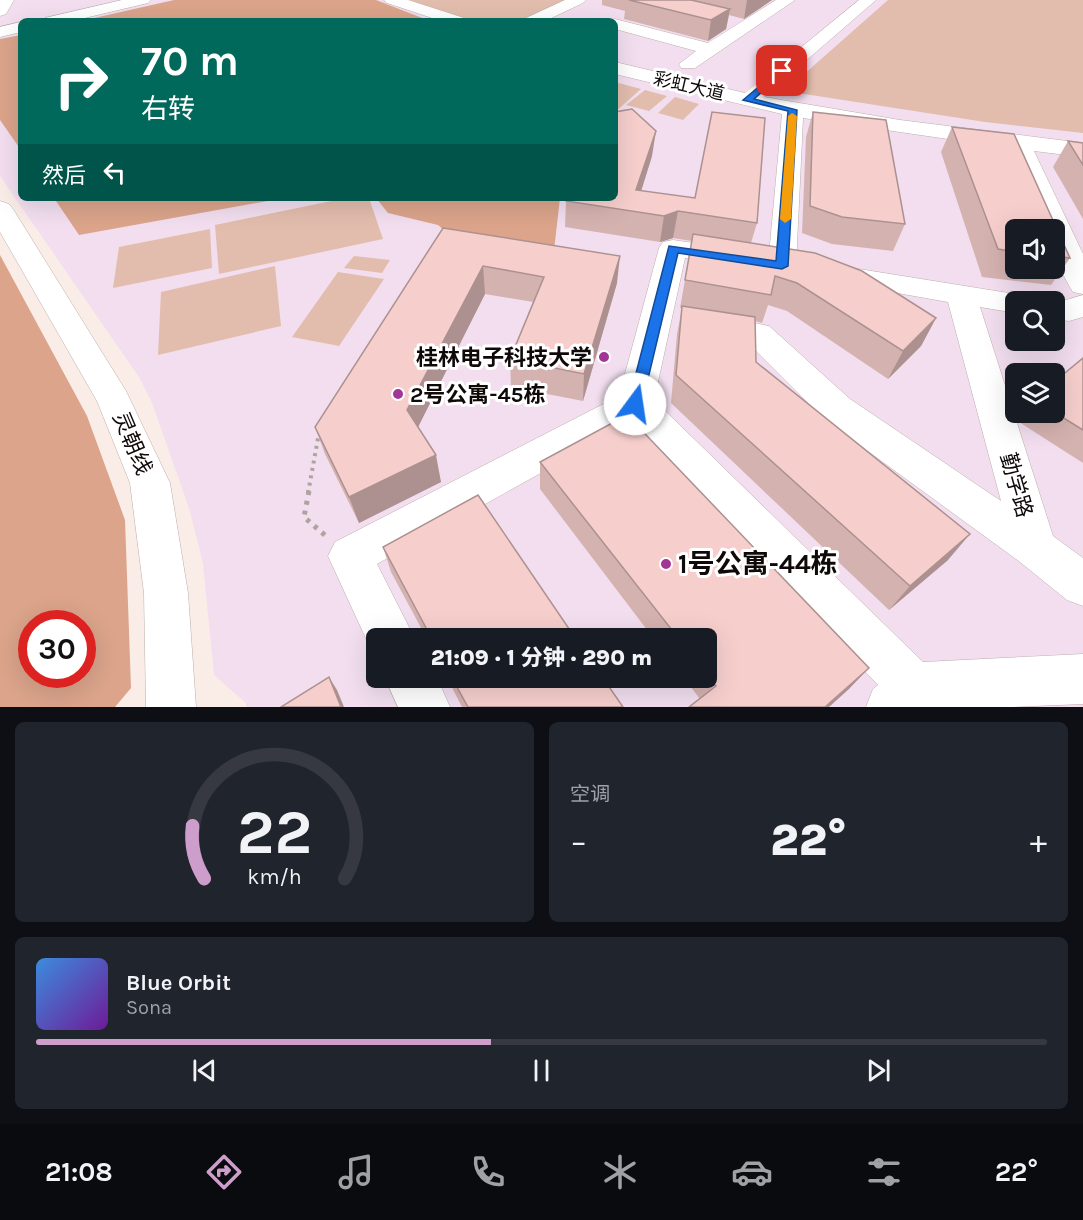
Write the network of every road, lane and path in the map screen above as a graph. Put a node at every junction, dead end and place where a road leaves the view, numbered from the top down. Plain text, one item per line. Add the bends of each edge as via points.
1 (6, 0) edge
2 (143, 0) edge
3 (392, 0) edge
4 (868, 0) edge
5 (759, 2) dead end
6 (782, 3) edge
7 (576, 9) edge
8 (0, 10) edge
9 (64, 18) edge
10 (449, 18) edge
11 (543, 18) edge
12 (723, 21) edge
13 (618, 25) edge
14 (746, 26) junction
15 (18, 28) edge
16 (0, 32) edge
17 (710, 49) junction
18 (688, 63) dead end
19 (618, 69) edge
20 (748, 100) junction
21 (793, 110) junction
22 (1019, 143) junction
23 (1083, 150) edge
24 (0, 208) edge
25 (782, 266) junction
26 (1083, 288) edge
27 (961, 294) junction
28 (1005, 301) edge
29 (1065, 310) edge
30 (657, 316) junction
31 (635, 404) junction
32 (320, 431) edge
33 (304, 517) dead end
34 (1035, 548) junction
35 (1083, 585) edge
36 (386, 628) edge
37 (1083, 679) edge
38 (415, 688) edge
39 (912, 700) edge
40 (171, 707) edge
41 (425, 707) edge

1 - 8 street
2 - 9 street
3 - 10 street
4 - 20 street
5 - 6 street
6 - 14 street
7 - 11 street
12 - 14 street
13 - 17 street
14 - 17 street
15 - 16 street
17 - 18 street
19 - 20 street, 彩虹大道
20 - 21 street, 彩虹大道
21 - 22 street, 彩虹大道
21 - 25 street
22 - 23 street, 彩虹大道
22 - 26 street
24 - 40 street, 灵朝线 via 114,400 150,483 166,593
25 - 27 street
25 - 30 street via 673,248
26 - 29 street via 1069,311
27 - 28 street
27 - 34 street, 勤学路
30 - 31 street
30 - 34 street via 758,334 837,409
31 - 36 street via 350,556
31 - 39 street
32 - 33 path
34 - 35 street, 勤学路
37 - 39 street
38 - 41 street

